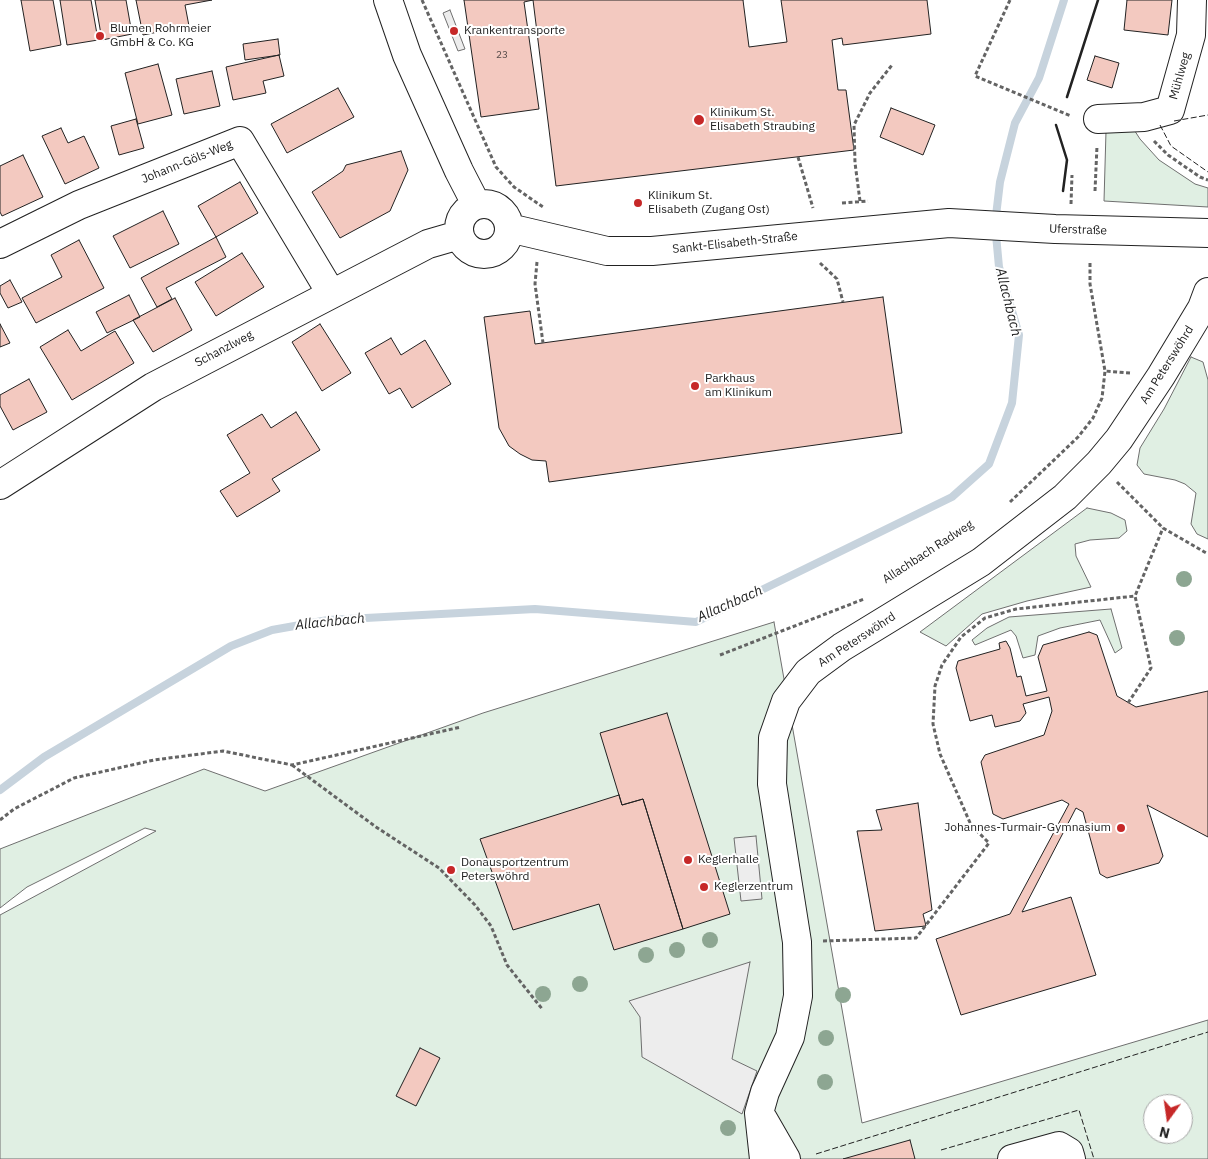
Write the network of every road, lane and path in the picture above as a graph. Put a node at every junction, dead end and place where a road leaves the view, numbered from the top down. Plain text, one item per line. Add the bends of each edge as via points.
1 (388, 0) edge
2 (422, 0) edge
3 (1010, 0) edge
4 (1192, 0) edge
5 (892, 65) dead end
6 (1043, 105) dead end
7 (1144, 117) junction
8 (1098, 119) dead end
9 (1072, 175) dead end
10 (1208, 180) edge
11 (860, 201) junction
12 (870, 201) dead end
13 (476, 204) junction
14 (841, 204) dead end
15 (822, 206) dead end
16 (803, 208) dead end
17 (1070, 209) dead end
18 (547, 210) dead end
19 (949, 223) joint
20 (516, 230) junction
21 (459, 234) junction
22 (1208, 234) edge
23 (0, 244) edge
24 (538, 256) dead end
25 (1090, 263) dead end
26 (1208, 292) edge
27 (331, 293) junction
28 (543, 343) dead end
29 (1104, 371) junction
30 (1161, 376) junction
31 (1099, 463) junction
32 (4, 474) edge
33 (1006, 506) dead end
34 (1163, 528) junction
35 (1208, 554) edge
36 (1135, 596) junction
37 (870, 597) dead end
38 (720, 655) dead end
39 (1128, 702) dead end
40 (461, 727) dead end
41 (292, 765) junction
42 (0, 820) edge
43 (797, 942) junction
44 (543, 1010) dead end
45 (759, 1113) junction
46 (764, 1159) edge
47 (786, 1159) edge
48 (1012, 1159) edge
49 (1071, 1159) edge

1 - 13 street via 407,55
2 - 18 path via 496,167 514,187
3 - 6 path via 975,76
4 - 7 street, Mühlweg via 1191,35 1170,110
5 - 11 path via 870,93 854,125
7 - 8 street, Mühlweg
7 - 10 path via 1148,135 1168,155
9 - 17 path
11 - 12 path
11 - 14 path
13 - 20 street via 499,208
13 - 21 street via 460,219
15 - 16 path
19 - 20 street, Sankt-Elisabeth-Straße via 652,251 607,250
19 - 22 street, Uferstraße
20 - 21 street via 502,246 494,263 468,248
21 - 27 street, Schanzlweg via 428,244
23 - 27 street, Johann-Göls-Weg via 79,204 240,140
24 - 28 path via 535,284
25 - 29 path via 1090,284
26 - 30 street, Am Peterswöhrd via 1202,308
27 - 32 street, Schanzlweg via 153,387
29 - 30 path
29 - 33 path via 1102,398 1093,418 1078,437
30 - 31 street, Am Peterswöhrd
31 - 34 path
31 - 43 street, Am Peterswöhrd via 1065,496 981,562 842,647 808,672 786,701 773,738 772,784
34 - 35 path
34 - 36 path
36 - 39 path via 1151,668
36 - 43 path via 1016,609 985,618 961,637 942,665 935,686 933,724 940,754 971,825 989,844 916,938
37 - 38 path
40 - 41 path
41 - 42 path via 223,751 154,760 74,778 14,809
41 - 44 path via 376,827 439,868 476,905 507,965
43 - 45 street, Am Peterswöhrd via 798,996 790,1038
45 - 46 street, Am Peterswöhrd
45 - 47 street
48 - 49 street via 1059,1146 1069,1152

